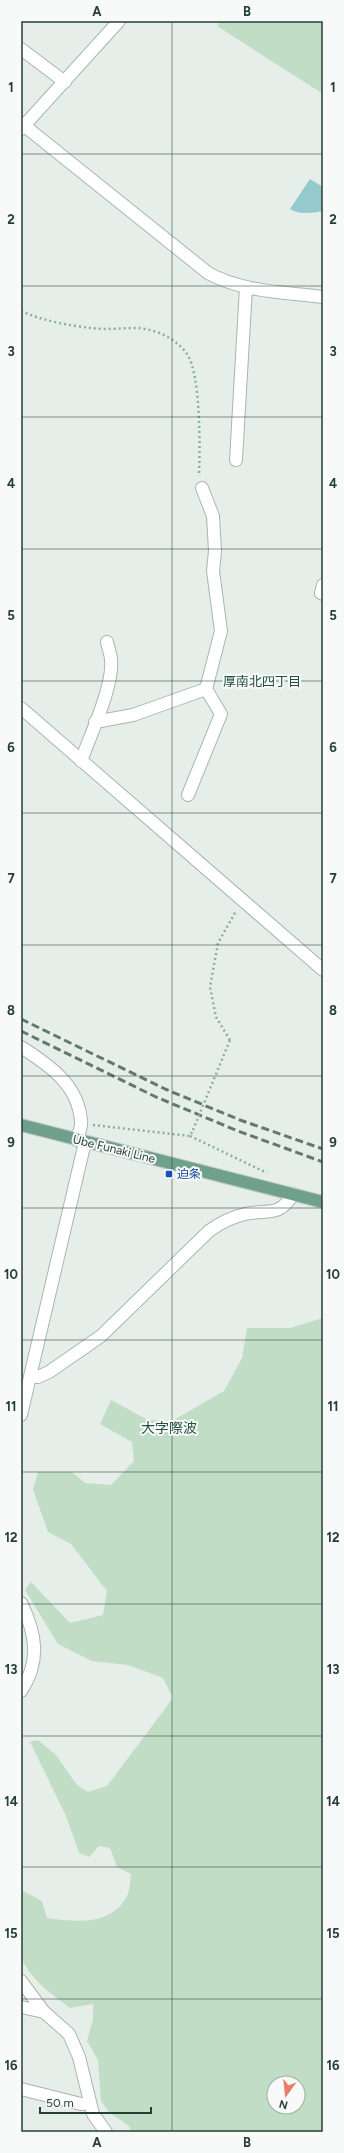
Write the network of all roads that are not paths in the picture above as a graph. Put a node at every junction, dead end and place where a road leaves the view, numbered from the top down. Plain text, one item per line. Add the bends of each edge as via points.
1 (119, 21) edge
2 (21, 49) edge
3 (65, 82) junction
4 (22, 126) edge
5 (246, 287) junction
6 (323, 297) edge
7 (236, 460) dead end
8 (202, 488) road end
9 (323, 585) edge
10 (323, 594) edge
11 (107, 642) dead end
12 (206, 688) junction
13 (21, 708) edge
14 (95, 722) junction
15 (81, 761) junction
16 (188, 795) dead end
17 (323, 970) edge
18 (21, 1047) edge
19 (21, 1125) edge
20 (81, 1141) junction
21 (293, 1194) junction
22 (323, 1202) edge
23 (30, 1376) junction
24 (24, 1387) edge
25 (21, 1415) edge
26 (21, 1602) edge
27 (21, 1690) edge
28 (21, 1981) edge
29 (21, 2007) edge
30 (44, 2012) junction
31 (21, 2089) edge
32 (90, 2102) junction
33 (106, 2132) edge

1 - 3 street
2 - 3 street
3 - 4 street
4 - 5 street via 208,273 224,282
5 - 6 street
5 - 7 street
8 - 12 street via 213,516 213,570 221,631
9 - 10 street
11 - 14 street via 111,661 110,676
12 - 14 street via 133,715
12 - 16 street via 221,714
13 - 15 street
14 - 15 street
15 - 17 street
18 - 20 street via 53,1068 67,1082 77,1102 82,1123
19 - 20 main road, Ube Funaki Line
20 - 21 main road, Ube Funaki Line
20 - 23 street
21 - 22 main road, Ube Funaki Line
21 - 23 street via 286,1205 272,1213 246,1214 224,1221 209,1231 101,1336 49,1372 38,1377
23 - 24 street
24 - 25 street
26 - 27 street via 36,1645 30,1674
28 - 30 street
29 - 30 street
30 - 32 street via 69,2034
31 - 32 street via 81,2104
32 - 33 street via 93,2114

